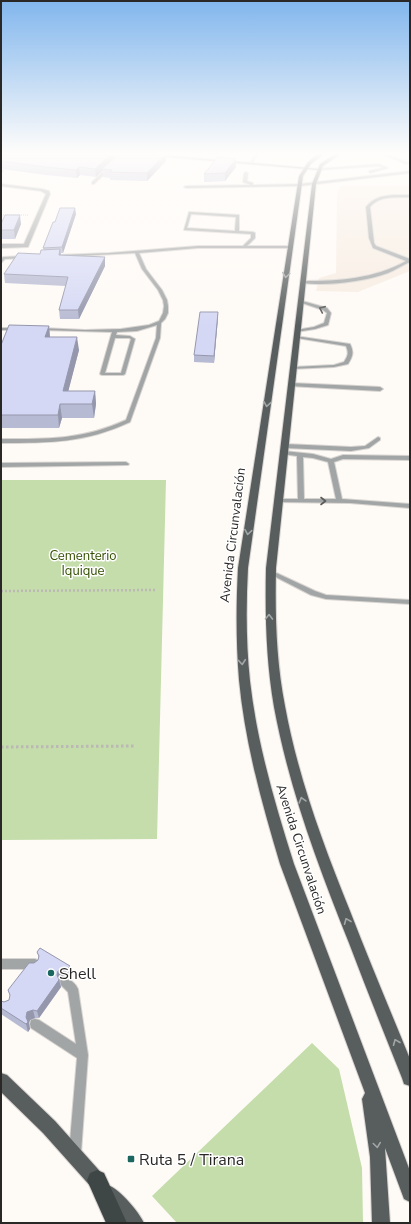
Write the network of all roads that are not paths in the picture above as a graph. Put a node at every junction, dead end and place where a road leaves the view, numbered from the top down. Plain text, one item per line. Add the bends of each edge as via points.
1 (41, 211) edge
2 (296, 211) edge
3 (311, 211) edge
4 (369, 211) edge
5 (237, 232) junction
6 (1, 246) edge
7 (244, 246) junction
8 (290, 246) junction
9 (137, 252) junction
10 (57, 256) edge
11 (34, 257) edge
12 (2, 259) edge
13 (410, 260) edge
14 (303, 282) junction
15 (301, 301) junction
16 (159, 322) junction
17 (1, 329) edge
18 (24, 329) edge
19 (39, 329) edge
20 (115, 330) junction
21 (297, 334) junction
22 (113, 336) junction
23 (293, 368) junction
24 (292, 385) junction
25 (380, 389) dead end
26 (378, 439) dead end
27 (1, 440) edge
28 (284, 450) junction
29 (300, 455) junction
30 (410, 458) edge
31 (331, 461) junction
32 (126, 464) dead end
33 (1, 465) edge
34 (279, 501) junction
35 (301, 501) junction
36 (339, 501) junction
37 (410, 506) edge
38 (270, 572) junction
39 (410, 602) edge
40 (1, 964) edge
41 (35, 964) edge
42 (65, 982) dead end
43 (35, 1024) dead end
44 (83, 1055) junction
45 (362, 1066) junction
46 (410, 1078) edge
47 (1, 1080) edge
48 (74, 1155) junction
49 (97, 1180) junction
50 (410, 1193) edge
51 (117, 1223) edge
52 (135, 1223) edge
53 (381, 1223) edge

1 - 6 street via 26,246
2 - 8 main road, Avenida Circunvalación
3 - 14 main road, Avenida Circunvalación
4 - 13 lane via 374,247
5 - 5 lane via 200,230 185,229 190,213 238,216
5 - 7 lane via 253,233 253,238
7 - 8 lane
7 - 9 lane
8 -> 45 main road, Avenida Circunvalación via 243,568 241,660 251,732 271,817
9 - 10 lane
9 - 16 lane via 144,269 161,291 166,304 166,315
11 - 12 lane
13 - 14 lane via 371,278
14 - 15 main road, Avenida Circunvalación
15 - 21 main road, Avenida Circunvalación
21 -> 15 lane via 326,324 329,313 325,309
16 - 20 lane via 143,329
16 - 27 lane via 158,338 128,421 110,431 92,436 40,441
17 - 18 lane
19 - 20 lane
20 - 22 lane
21 - 23 main road, Avenida Circunvalación
21 - 23 lane via 348,345 351,352 346,363
22 - 22 lane via 102,374 123,374 133,339
23 - 24 main road, Avenida Circunvalación
24 - 25 lane
24 - 28 main road, Avenida Circunvalación
26 - 28 lane via 366,447 351,449
28 - 29 lane
28 - 34 main road, Avenida Circunvalación
29 - 31 lane
29 - 35 lane
30 - 31 lane via 343,457
31 - 36 lane
32 - 33 lane
34 - 35 lane
34 - 38 main road, Avenida Circunvalación
35 -> 36 lane
36 - 37 lane
38 - 39 lane via 326,597
46 -> 38 main road, Avenida Circunvalación via 322,858 292,768 278,706 271,657
40 - 41 lane
42 - 44 lane via 73,989
43 - 44 lane
44 - 48 lane
45 - 50 main road, Avenida Circunvalación
45 -> 53 main road via 372,1109 378,1157
47 - 48 main road
48 - 49 main road
49 - 51 highway
49 - 52 main road

